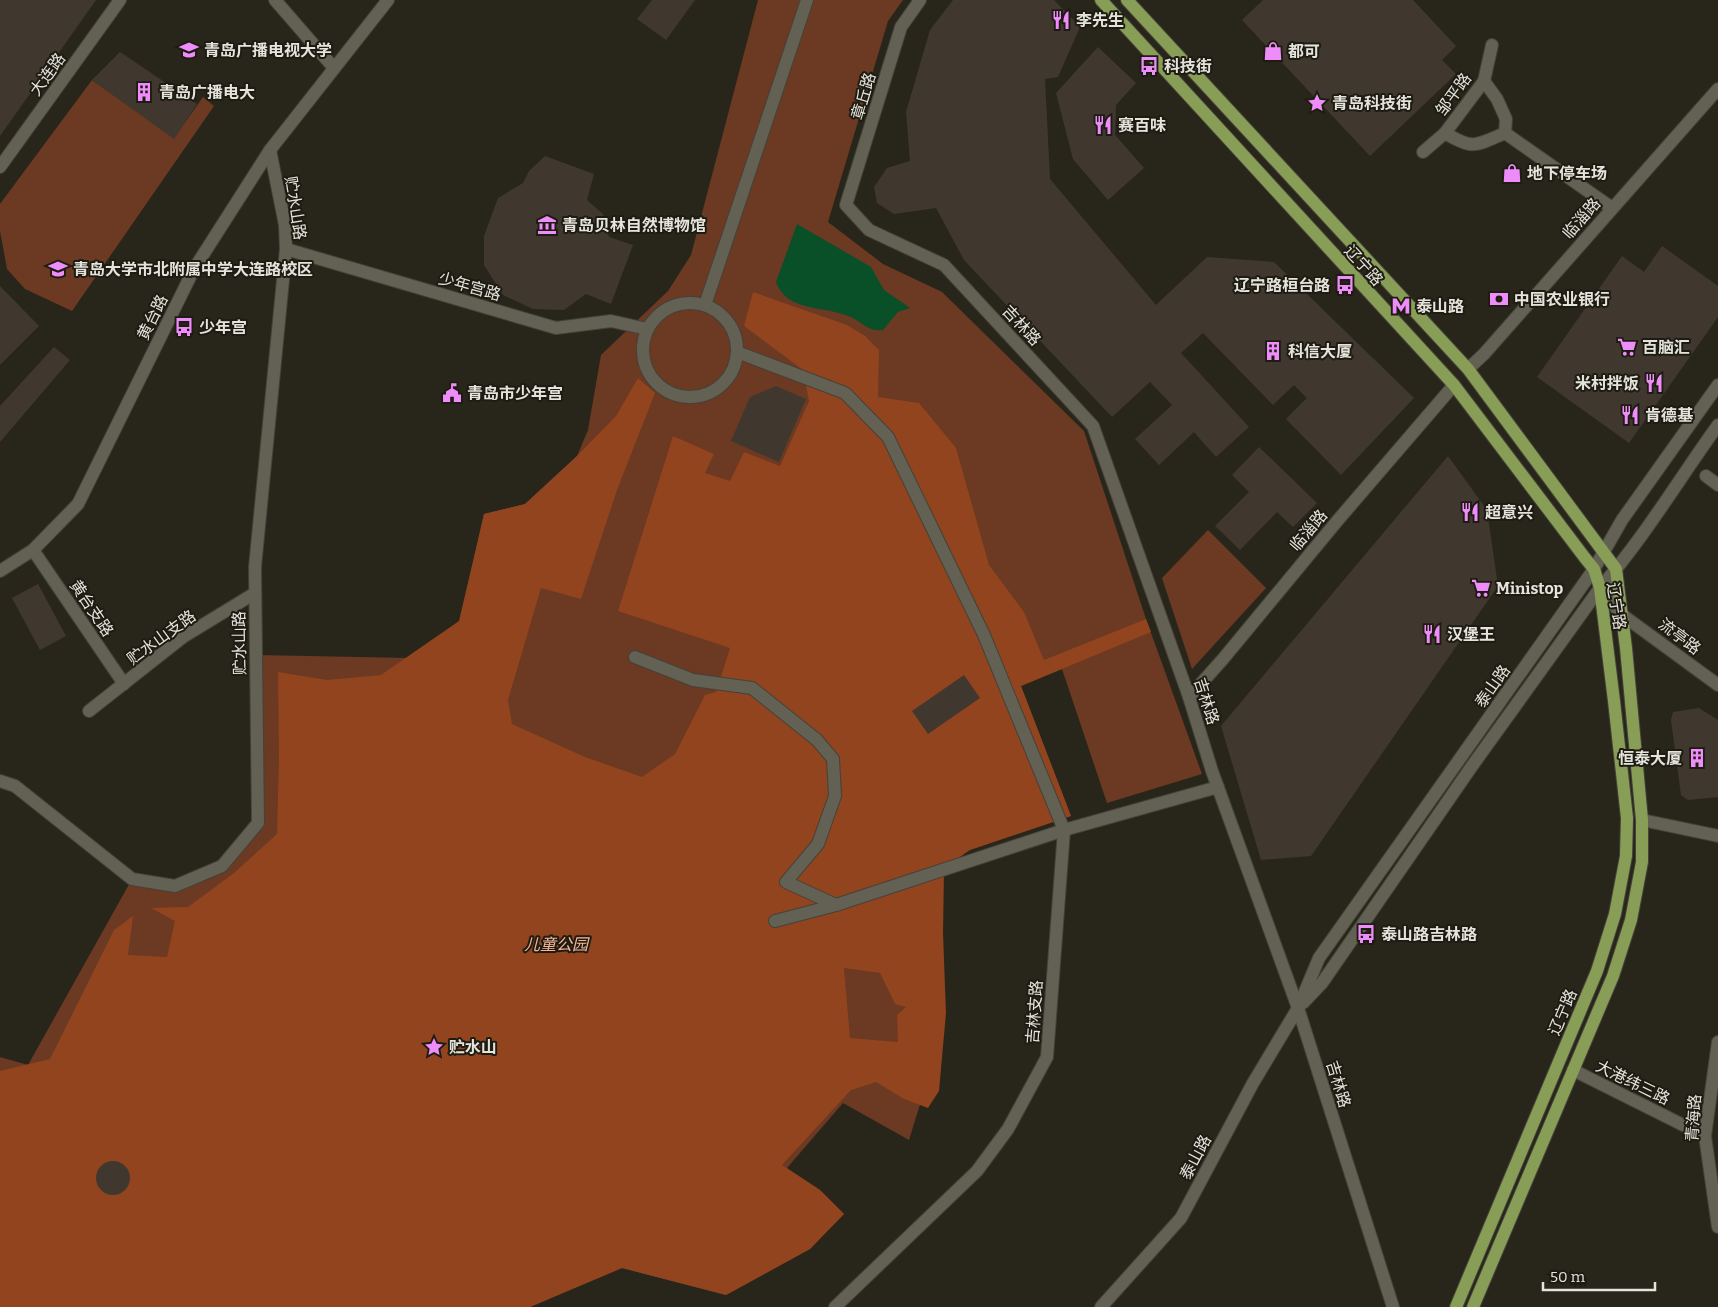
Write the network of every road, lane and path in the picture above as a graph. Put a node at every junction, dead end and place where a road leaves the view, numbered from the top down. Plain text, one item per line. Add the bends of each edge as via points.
1 (120, 0) edge
2 (275, 0) edge
3 (388, 0) edge
4 (807, 0) edge
5 (920, 0) edge
6 (1102, 0) edge
7 (1127, 0) edge
8 (1492, 45) dead end
9 (334, 68) junction
10 (1484, 81) junction
11 (1718, 89) edge
12 (1445, 133) junction
13 (1505, 133) junction
14 (270, 150) junction
15 (1423, 152) dead end
16 (0, 167) edge
17 (846, 205) joint
18 (1612, 208) junction
19 (286, 249) junction
20 (705, 305) junction
21 (647, 329) junction
22 (737, 352) junction
23 (1468, 369) junction
24 (1718, 385) edge
25 (1454, 386) junction
26 (1718, 425) edge
27 (1706, 476) dead end
28 (1718, 485) edge
29 (33, 550) junction
30 (1604, 552) junction
31 (1616, 569) junction
32 (1594, 570) junction
33 (0, 571) edge
34 (1600, 588) junction
35 (255, 593) junction
36 (1621, 614) junction
37 (636, 657) dead end
38 (124, 684) junction
39 (1718, 685) edge
40 (1189, 698) junction
41 (89, 711) dead end
42 (0, 781) edge
43 (1218, 787) junction
44 (1642, 820) junction
45 (1064, 830) junction
46 (1718, 836) edge
47 (836, 905) junction
48 (775, 921) dead end
49 (1298, 1008) junction
50 (1718, 1042) edge
51 (1573, 1070) junction
52 (1705, 1136) junction
53 (1718, 1227) edge
54 (835, 1307) edge
55 (1101, 1307) edge
56 (1392, 1307) edge
57 (1456, 1307) edge
58 (1473, 1307) edge

1 - 16 street, 大连路
2 - 9 street
3 - 9 street, 黄台路
4 - 20 street
5 - 17 street, 章丘路 via 902,27
6 - 25 main road, 辽宁路
7 - 23 main road, 辽宁路
8 - 10 street, 邹平路
9 - 14 street, 黄台路
10 - 12 street, 邹平路
10 - 13 street via 1506,119
11 - 18 street, 临淄路
12 - 13 street via 1463,144 1479,145
12 - 15 street, 邹平路
13 - 18 street
14 - 19 street, 贮水山路 via 285,225
14 - 29 street, 黄台路 via 194,270 78,504
17 - 40 street, 吉林路 via 870,230 944,266 1093,426
18 - 23 street, 临淄路
19 - 21 street, 少年宫路 via 556,328 612,321
19 - 35 street, 贮水山路
20 - 21 street via 692,302 672,306 655,318
20 - 22 street via 728,323 735,337
21 - 22 street via 643,359 648,373 671,394 701,396 715,390 734,367
22 - 45 street via 844,393 888,437 984,635
23 - 30 main road, 辽宁路
24 - 30 street, 泰山路 via 1622,520
25 - 32 main road, 辽宁路
25 - 40 street, 临淄路
26 - 31 street, 泰山路
27 - 28 street
29 - 33 street, 黄台路
29 - 38 street, 黄台支路
30 - 31 main road, 辽宁路
30 - 32 street, 泰山路
31 - 34 street, 泰山路
31 - 36 main road, 辽宁路
32 - 34 main road, 辽宁路
32 - 49 street, 泰山路 via 1319,958
34 - 36 street, 流亭路
34 - 49 street, 泰山路 via 1322,983
34 - 57 main road, 辽宁路 via 1627,818 1626,856 1615,914 1597,971
35 - 38 street, 贮水山支路 via 183,637
35 - 42 street, 贮水山路 via 258,824 222,866 175,886 132,878 15,786
36 - 39 street, 流亭路
36 - 44 main road, 辽宁路
37 - 47 street via 693,680 752,688 817,740 833,759 835,796 818,844 786,882
38 - 41 street, 贮水山支路
40 - 43 street, 吉林路
43 - 45 street
43 - 49 street, 吉林路
44 - 46 street
44 - 51 main road, 辽宁路 via 1642,862 1631,920 1613,976
45 - 47 street
45 - 54 street, 吉林支路 via 1047,1057 1008,1129 977,1171
47 - 48 street
49 - 55 street, 泰山路 via 1253,1083 1181,1218
49 - 56 street, 吉林路
50 - 52 street, 青海路
51 - 52 street, 大港纬三路
51 - 58 main road, 辽宁路
52 - 53 street, 青海路

